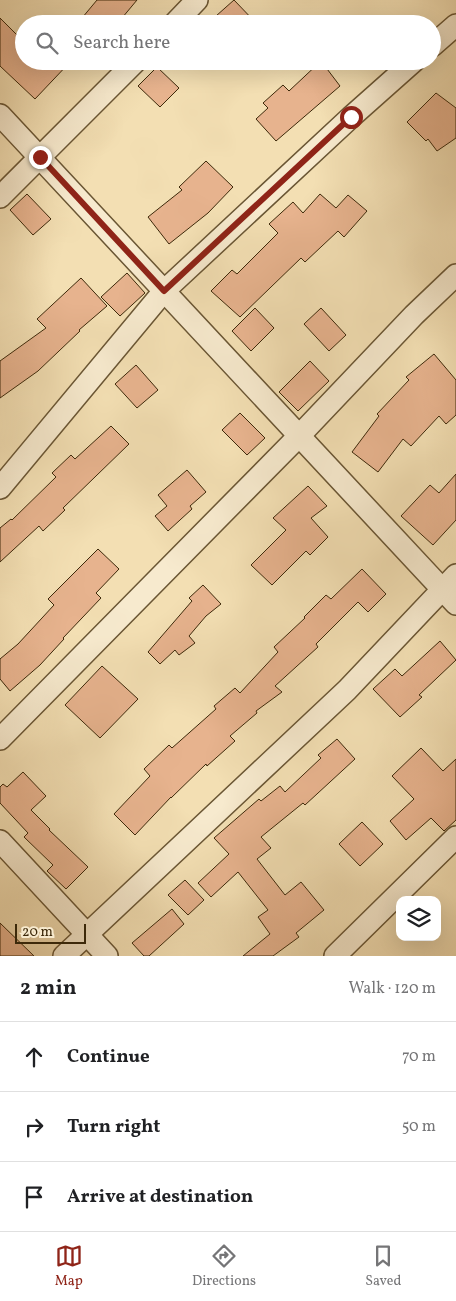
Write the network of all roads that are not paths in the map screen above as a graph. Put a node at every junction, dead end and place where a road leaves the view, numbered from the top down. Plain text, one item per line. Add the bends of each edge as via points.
1 (198, 0) edge
2 (183, 15) edge
3 (456, 25) edge
4 (441, 38) edge
5 (127, 70) edge
6 (404, 70) edge
7 (0, 115) edge
8 (40, 157) junction
9 (0, 197) edge
10 (456, 275) edge
11 (164, 291) junction
12 (299, 436) junction
13 (0, 488) edge
14 (451, 590) edge
15 (0, 739) edge
16 (456, 837) edge
17 (0, 841) edge
18 (86, 934) junction
19 (64, 956) edge
20 (107, 956) edge
21 (335, 956) edge

1 - 2 street
3 - 4 street
5 - 8 street
6 - 11 street
7 - 8 street
8 - 9 street
8 - 11 street
10 - 12 street
11 - 12 street
11 - 13 street
12 - 14 street
12 - 15 street
14 - 18 street
16 - 21 street
17 - 18 street
18 - 19 street
18 - 20 street

